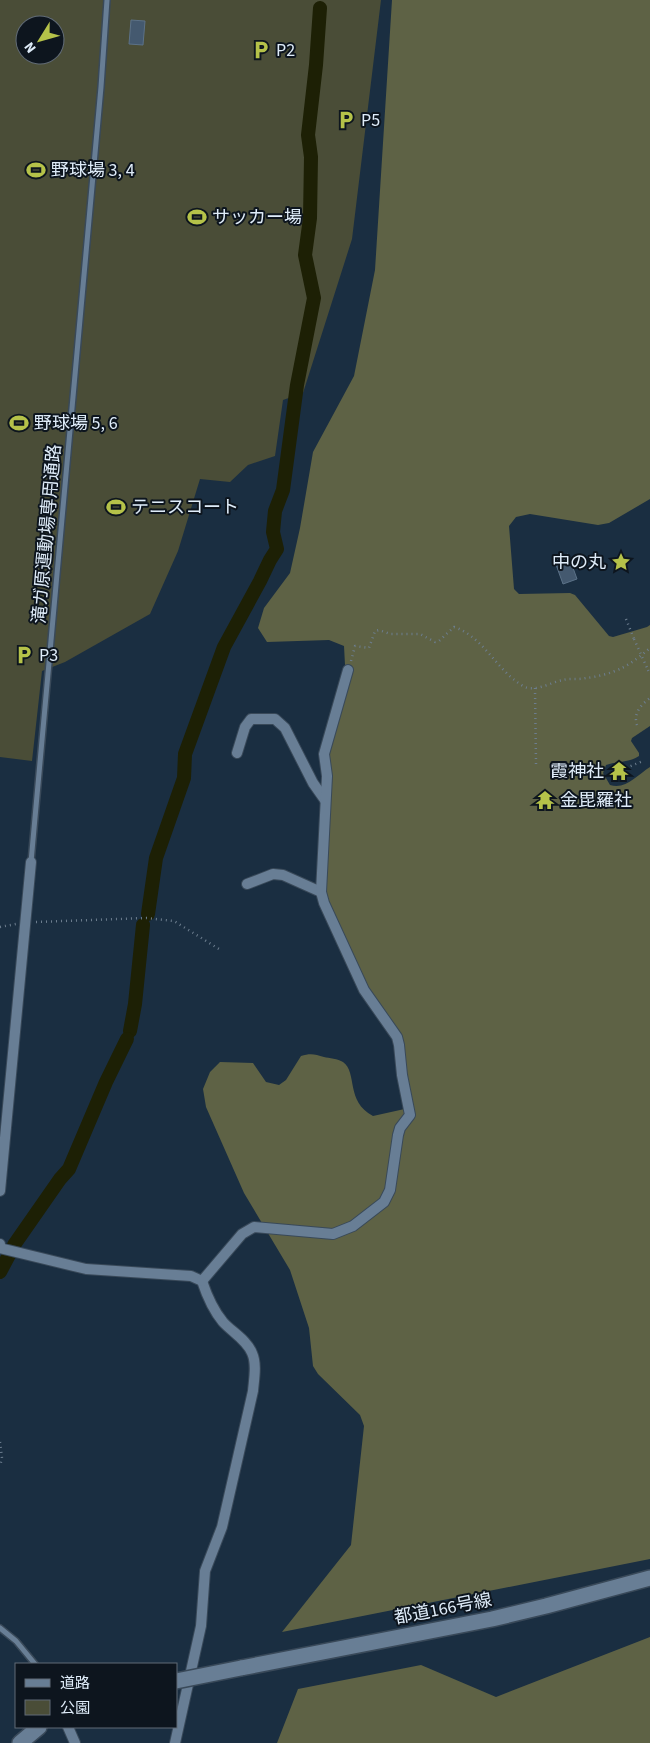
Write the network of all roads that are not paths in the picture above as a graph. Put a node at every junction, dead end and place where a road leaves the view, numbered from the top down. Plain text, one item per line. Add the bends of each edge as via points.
1 (107, 0) edge
2 (348, 670) road end
3 (237, 753) dead end
4 (325, 800) junction
5 (31, 862) joint
6 (246, 884) dead end
7 (321, 892) junction
8 (0, 1191) edge
9 (0, 1244) edge
10 (202, 1281) junction
11 (650, 1578) edge
12 (0, 1628) edge
13 (34, 1663) edge
14 (178, 1681) edge
15 (180, 1698) edge
16 (178, 1713) edge
17 (37, 1728) edge
18 (68, 1728) edge
19 (176, 1728) edge
20 (20, 1743) edge
21 (75, 1743) edge
22 (174, 1743) edge

1 - 5 lane, 滝ガ原運動場専用通路 via 102,87
2 - 4 street via 324,754 327,776
3 - 4 street via 245,727 251,719 275,718 285,728
4 - 7 street
5 - 8 street
6 - 7 street via 273,874 283,875
7 - 10 street via 364,990 397,1037 399,1045 411,1111 398,1135 390,1190 384,1202 353,1226 337,1233 249,1229
9 - 10 street via 0,1248 86,1269 190,1276
10 - 15 street via 223,1322 252,1352 255,1369 253,1391 222,1527 205,1571 201,1626
11 - 14 main road, 都道166号線, bridge via 492,1619
12 - 13 lane
15 - 16 street
17 - 20 main road
18 - 21 street
19 - 22 street

